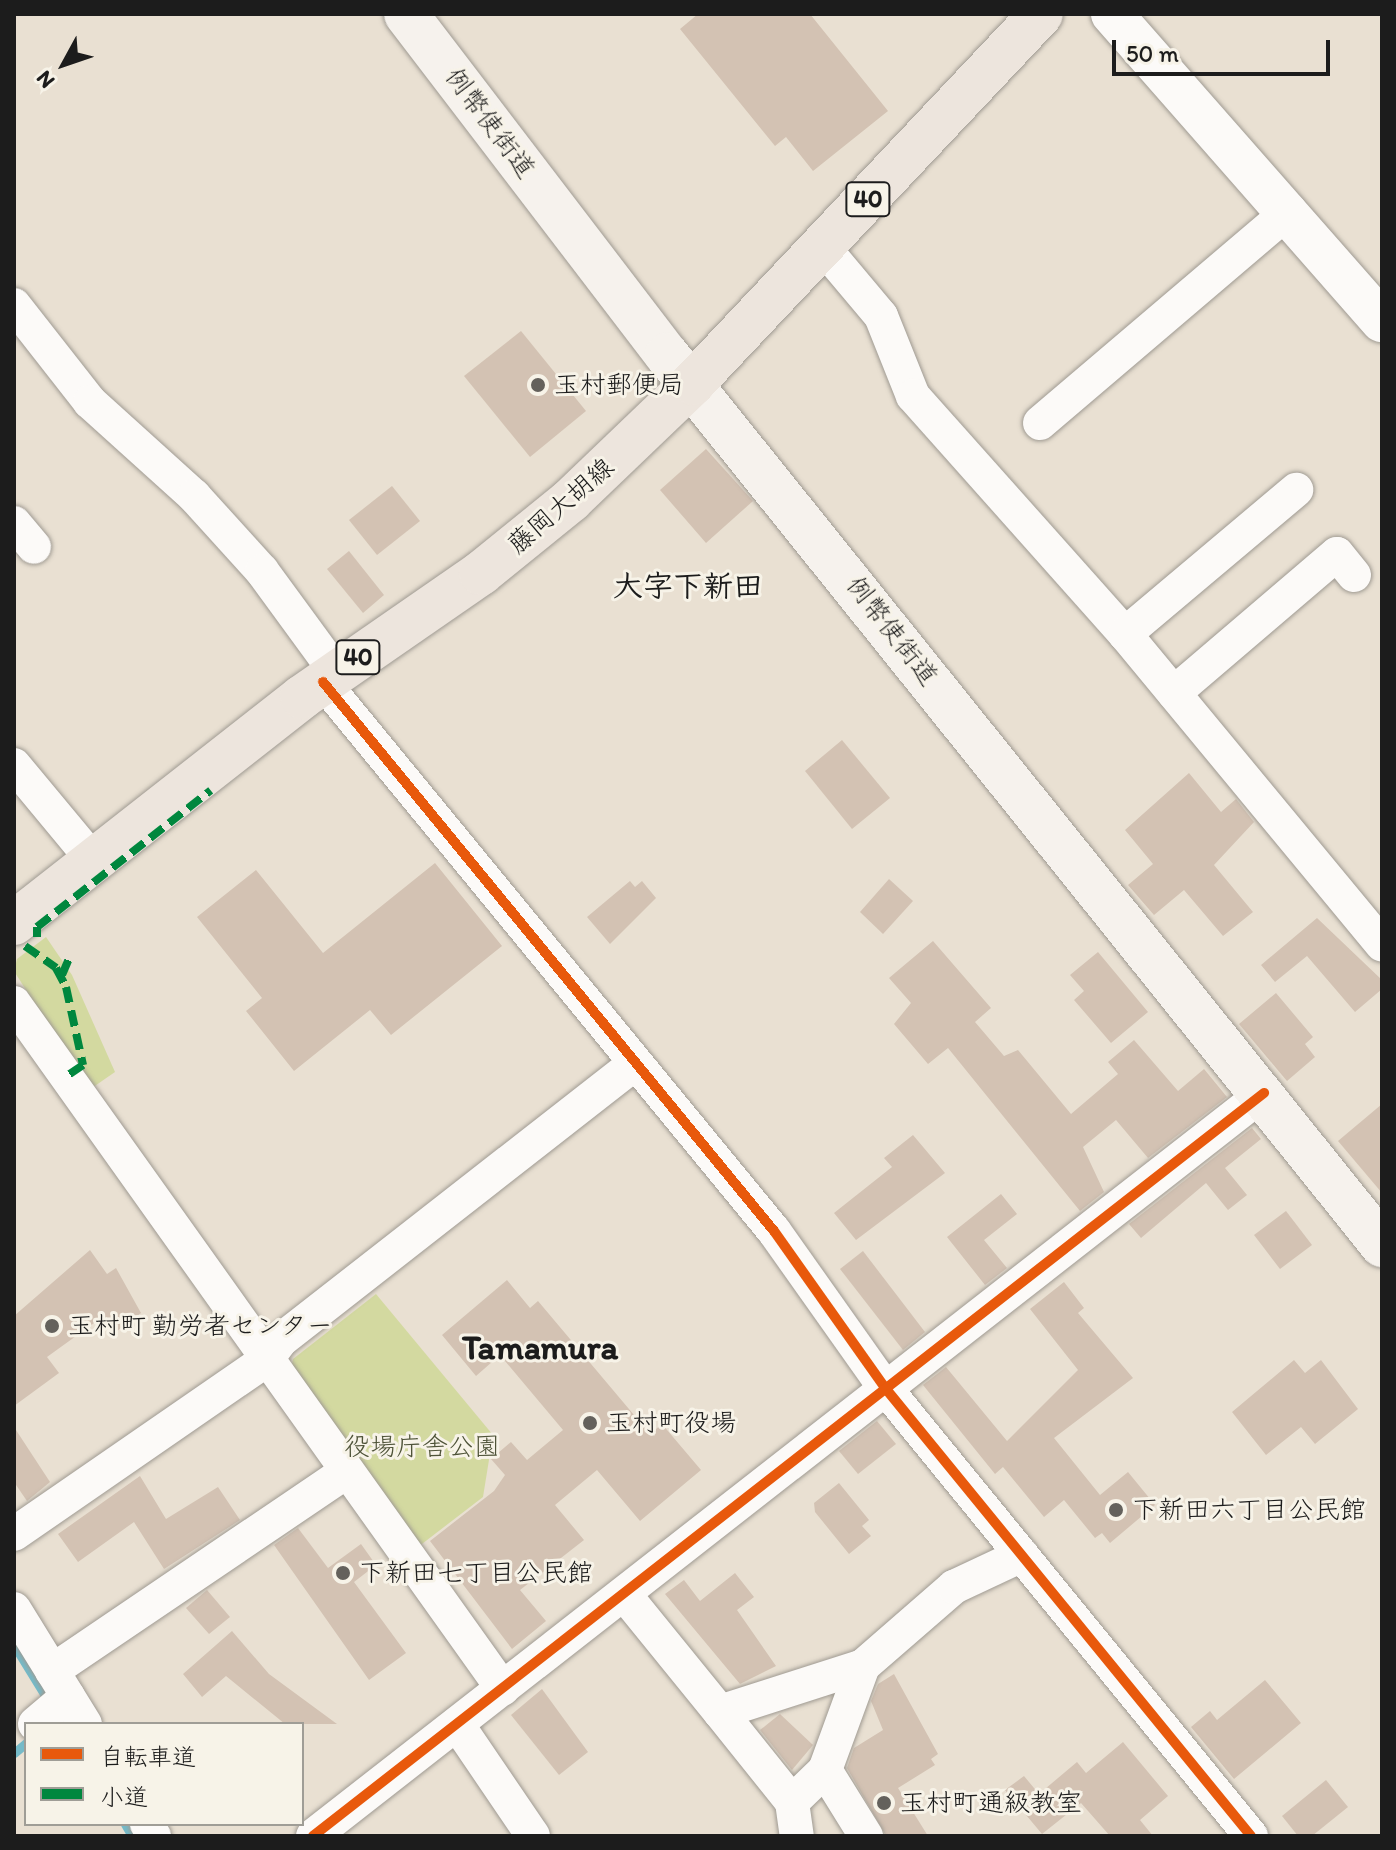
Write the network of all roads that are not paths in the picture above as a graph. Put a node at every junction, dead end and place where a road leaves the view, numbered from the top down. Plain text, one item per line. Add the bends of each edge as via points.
1 (406, 14) edge
2 (1041, 14) edge
3 (1112, 14) edge
4 (1290, 210) junction
5 (823, 247) junction
6 (14, 305) edge
7 (1382, 321) edge
8 (693, 383) junction
9 (1040, 423) dead end
10 (1296, 490) dead end
11 (1354, 575) dead end
12 (1125, 634) junction
13 (330, 677) junction
14 (1174, 693) junction
15 (14, 765) edge
16 (93, 860) junction
17 (14, 923) edge
18 (1382, 945) edge
19 (14, 1003) edge
20 (635, 1063) junction
21 (1264, 1093) junction
22 (1382, 1245) edge
23 (266, 1360) junction
24 (886, 1389) junction
25 (347, 1471) junction
26 (14, 1534) edge
27 (1022, 1555) junction
28 (624, 1594) junction
29 (14, 1609) edge
30 (863, 1666) junction
31 (503, 1689) junction
32 (68, 1697) edge
33 (720, 1712) junction
34 (37, 1722) edge
35 (457, 1724) junction
36 (825, 1770) junction
37 (792, 1802) junction
38 (313, 1836) edge
39 (533, 1836) edge
40 (797, 1836) edge
41 (866, 1836) edge
42 (1251, 1836) edge

1 - 8 main road, 例幣使街道
2 - 5 main road, 藤岡大胡線 / 40
3 - 4 street
4 - 7 street
4 - 9 street
5 - 8 main road, 藤岡大胡線 / 40
5 - 12 street via 881,316 913,396
6 - 13 street via 90,402 194,496 262,571
8 - 13 main road, 藤岡大胡線 / 40 via 529,537
8 - 21 main road, 例幣使街道
10 - 12 street
11 - 14 street via 1337,554
12 - 14 street
13 - 16 main road, 藤岡大胡線 / 40
13 - 20 street
14 - 18 street
15 - 16 street
16 - 17 main road, 藤岡大胡線 / 40
19 - 23 street
20 - 23 street via 281,1340
20 - 24 street via 774,1231
21 - 22 main road, 例幣使街道
21 - 24 street
23 - 25 street
23 - 26 street
24 - 27 street
24 - 28 street
25 - 31 street
25 - 32 street
27 - 30 street via 954,1587
27 - 42 street
28 - 31 street
28 - 33 street
29 - 32 street
30 - 33 street
30 - 36 street
31 - 35 street
32 - 34 street
33 - 37 street
35 - 38 street
35 - 39 street
36 - 37 street
36 - 41 street
37 - 40 street

